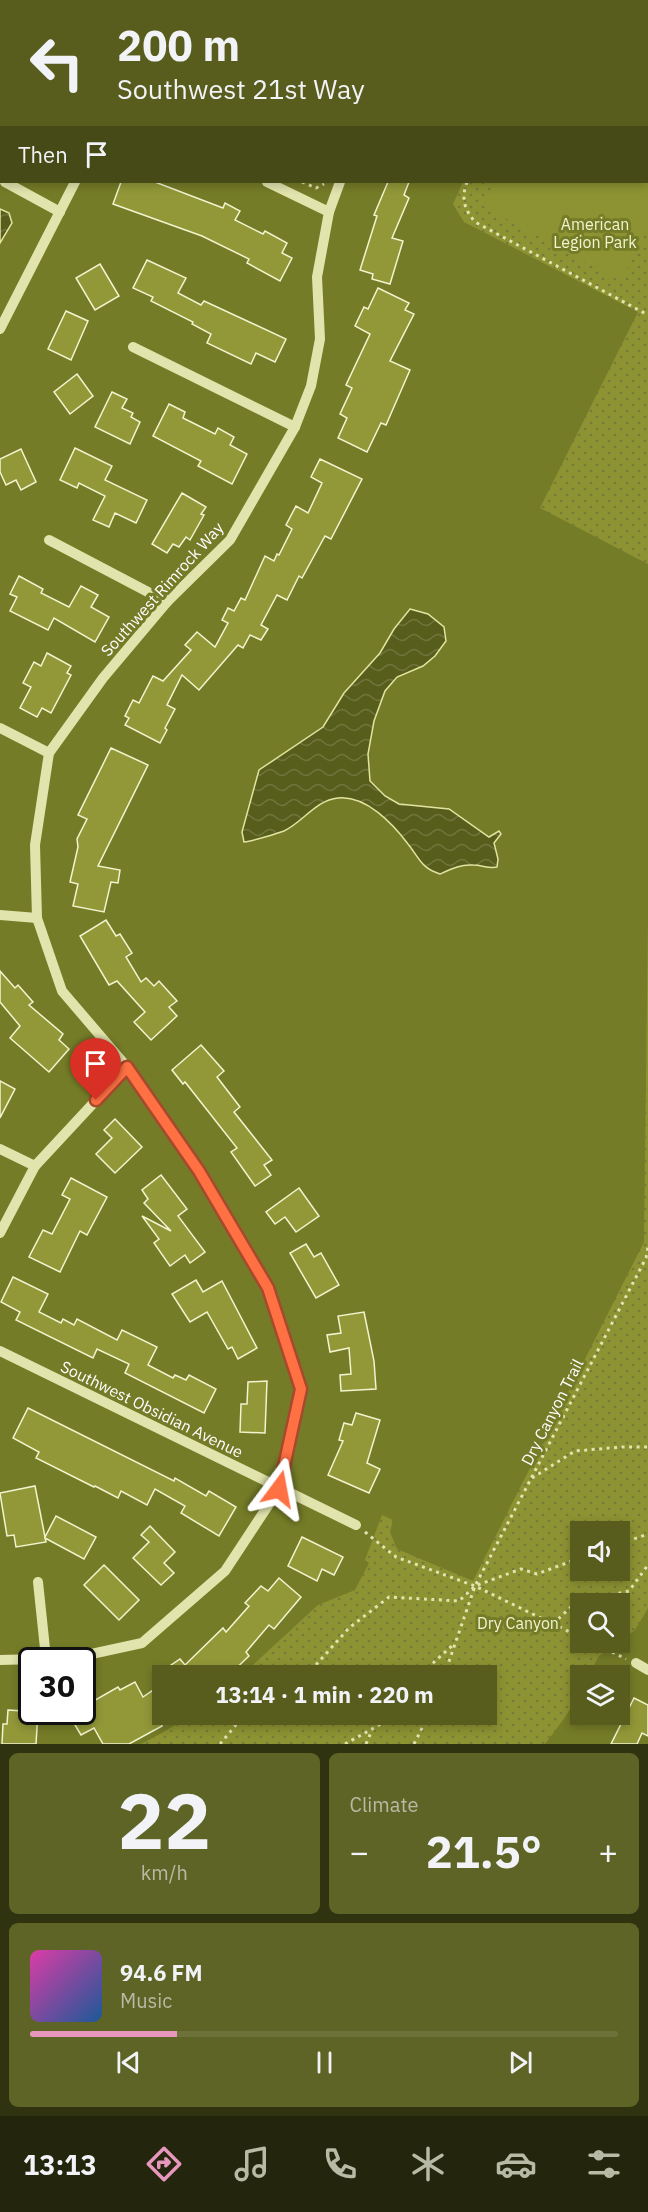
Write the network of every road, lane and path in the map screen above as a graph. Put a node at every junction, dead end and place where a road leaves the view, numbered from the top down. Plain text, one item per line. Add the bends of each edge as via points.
1 (7, 183) edge
2 (74, 183) edge
3 (269, 183) edge
4 (304, 183) edge
5 (325, 183) edge
6 (340, 183) edge
7 (467, 183) edge
8 (60, 212) junction
9 (329, 213) junction
10 (648, 315) edge
11 (0, 329) edge
12 (133, 347) dead end
13 (295, 427) junction
14 (49, 540) dead end
15 (167, 602) junction
16 (0, 728) edge
17 (49, 753) junction
18 (0, 915) edge
19 (37, 918) junction
20 (127, 1067) junction
21 (0, 1149) edge
22 (35, 1166) junction
23 (0, 1233) edge
24 (648, 1247) edge
25 (0, 1351) edge
26 (648, 1447) edge
27 (531, 1479) junction
28 (279, 1489) junction
29 (356, 1525) joint
30 (648, 1534) edge
31 (630, 1540) edge
32 (570, 1562) edge
33 (648, 1565) edge
34 (38, 1582) dead end
35 (475, 1586) junction
36 (553, 1624) junction
37 (570, 1632) edge
38 (456, 1642) junction
39 (45, 1647) edge
40 (96, 1653) edge
41 (614, 1653) edge
42 (0, 1660) edge
43 (18, 1660) edge
44 (636, 1664) joint
45 (316, 1665) edge
46 (431, 1665) edge
47 (448, 1665) edge
48 (648, 1670) edge
49 (236, 1725) edge
50 (380, 1725) edge
51 (424, 1725) edge
52 (373, 1729) junction
53 (220, 1744) edge
54 (345, 1744) edge
55 (366, 1744) edge
56 (414, 1744) edge

1 - 8 street
2 - 8 street
3 - 9 street
4 - 5 path via 316,188
6 - 9 street, Southwest Rimrock Way
7 - 10 path via 465,210 475,222
8 - 11 street
9 - 13 street, Southwest Rimrock Way via 317,277 320,339 311,386
12 - 13 street
13 - 15 street, Southwest Rimrock Way via 230,540
14 - 15 street
15 - 17 street, Southwest Rimrock Way via 103,678
16 - 17 street
17 - 19 street, Southwest Rimrock Way via 35,845
18 - 19 street
19 - 20 street, Southwest Rimrock Way via 62,991
20 - 22 street
20 - 28 street, Southwest Rimrock Way via 199,1171 268,1288 301,1389
21 - 22 street
22 - 23 street
24 - 27 path, Dry Canyon Trail via 646,1258
25 - 28 street, Southwest Obsidian Avenue
26 - 27 path via 575,1451
27 - 35 path, Dry Canyon Trail
28 - 29 street, Southwest Obsidian Avenue
28 - 40 street, Southwest Rimrock Way via 225,1571 142,1643
29 - 35 path via 396,1557
30 - 31 path
32 - 35 path via 537,1574 521,1569
33 - 36 path via 629,1591 575,1603
34 - 39 street
35 - 36 path
35 - 38 path, Dry Canyon Trail
35 - 45 path via 459,1601 389,1597 349,1628
36 - 37 path
38 - 46 path
38 - 47 path, Dry Canyon Trail
41 - 44 path
42 - 43 street, Southwest Rimrock Way
44 - 48 street
49 - 53 path
50 - 52 path
51 - 56 path
52 - 54 path
52 - 55 path

